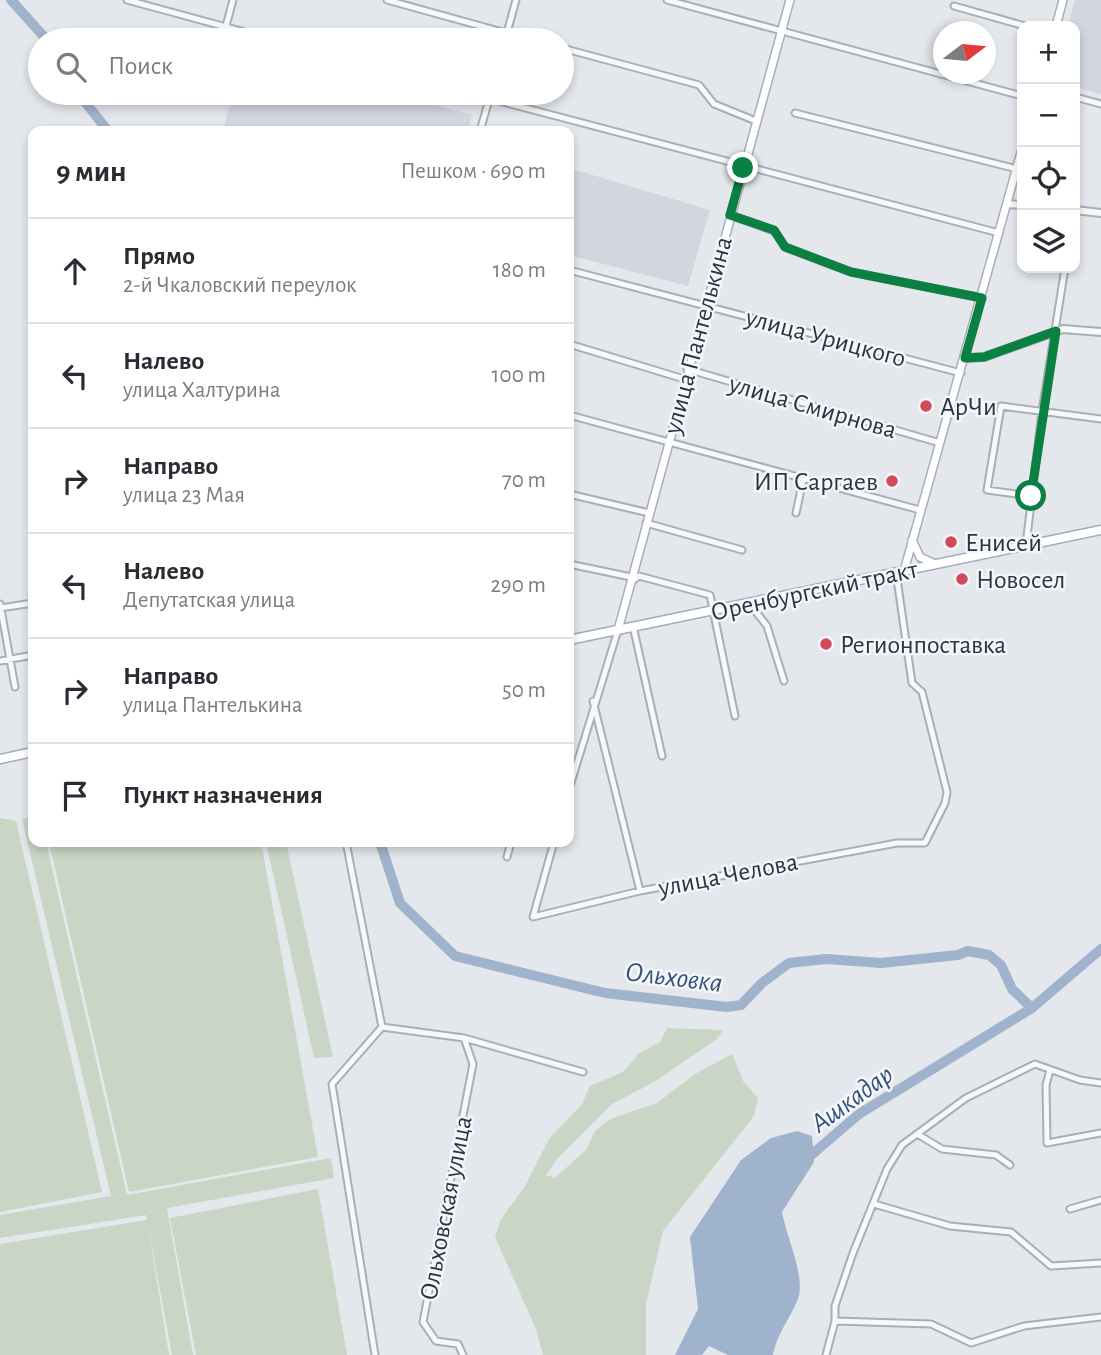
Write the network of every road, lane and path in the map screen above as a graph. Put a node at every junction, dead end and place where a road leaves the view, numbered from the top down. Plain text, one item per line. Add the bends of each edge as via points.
1 (127, 0) edge
2 (233, 0) edge
3 (387, 0) edge
4 (516, 0) edge
5 (667, 0) edge
6 (790, 0) edge
7 (1063, 0) edge
8 (954, 6) dead end
9 (1057, 21) edge
10 (1017, 24) edge
11 (226, 26) junction
12 (233, 28) edge
13 (477, 28) edge
14 (508, 28) edge
15 (782, 30) junction
16 (574, 51) edge
17 (1017, 95) edge
18 (1080, 98) edge
19 (1101, 104) edge
20 (487, 105) edge
21 (525, 105) edge
22 (795, 113) dead end
23 (756, 121) junction
24 (481, 126) edge
25 (743, 168) junction
26 (1017, 169) joint
27 (1007, 204) junction
28 (1017, 205) edge
29 (1080, 211) edge
30 (1101, 213) edge
31 (730, 215) junction
32 (999, 233) junction
33 (574, 271) edge
34 (1064, 273) edge
35 (982, 298) junction
36 (705, 305) junction
37 (1056, 331) junction
38 (1101, 332) edge
39 (574, 346) edge
40 (965, 358) junction
41 (687, 369) junction
42 (961, 373) junction
43 (684, 379) junction
44 (1042, 411) junction
45 (574, 416) edge
46 (1101, 419) edge
47 (667, 441) junction
48 (940, 443) junction
49 (803, 480) junction
50 (574, 495) edge
51 (1031, 496) junction
52 (920, 510) junction
53 (649, 513) junction
54 (796, 513) dead end
55 (646, 523) junction
56 (1101, 530) edge
57 (912, 540) junction
58 (1026, 546) junction
59 (742, 550) dead end
60 (574, 565) edge
61 (936, 565) junction
62 (900, 572) junction
63 (631, 580) junction
64 (749, 603) junction
65 (28, 604) edge
66 (0, 607) edge
67 (712, 611) junction
68 (633, 626) junction
69 (618, 629) junction
70 (574, 639) edge
71 (28, 656) edge
72 (10, 659) junction
73 (0, 661) edge
74 (784, 681) dead end
75 (16, 687) dead end
76 (593, 701) junction
77 (735, 716) dead end
78 (28, 753) edge
79 (663, 756) dead end
80 (0, 759) edge
81 (574, 771) edge
82 (347, 847) edge
83 (510, 847) edge
84 (553, 847) edge
85 (507, 857) dead end
86 (640, 891) junction
87 (383, 1027) junction
88 (464, 1038) junction
89 (1050, 1070) junction
90 (583, 1072) dead end
91 (1101, 1083) edge
92 (1101, 1133) edge
93 (919, 1135) junction
94 (1010, 1165) dead end
95 (1101, 1200) edge
96 (874, 1204) junction
97 (1070, 1209) dead end
98 (1101, 1263) edge
99 (1101, 1317) edge
100 (835, 1321) junction
101 (375, 1355) edge
102 (463, 1355) edge
103 (825, 1355) edge

1 - 11 street
2 - 11 street
3 - 13 street
4 - 14 street
5 - 15 street
6 - 15 main road, улица Пантелькина
7 - 9 main road
8 - 10 street
11 - 12 street
15 - 17 street
15 - 23 main road, улица Пантелькина
16 - 23 street via 699,85 714,104
18 - 19 street
20 - 24 street
21 - 25 street
22 - 26 street
23 - 25 main road, улица Пантелькина
25 - 31 main road, улица Пантелькина
25 - 32 street
26 - 27 main road
27 - 28 street
27 - 32 main road
29 - 30 street
31 - 35 street via 774,230 785,247 851,272
31 - 36 main road, улица Пантелькина
32 - 35 main road
33 - 36 street, улица Урицкого
34 - 37 street
35 - 40 main road
36 - 41 main road, улица Пантелькина
36 - 42 street, улица Урицкого
37 - 38 street
37 - 40 street via 984,357
37 - 44 street
39 - 43 street
40 - 42 main road
41 - 43 main road, улица Пантелькина
41 - 48 street, улица Смирнова
42 - 48 main road
43 - 47 main road, улица Пантелькина
44 - 46 street
44 - 51 street
44 - 51 street via 1001,406 987,490
45 - 47 street
47 - 49 street
47 - 53 main road, улица Пантелькина
48 - 52 main road
49 - 52 street
49 - 54 street
50 - 53 street
51 - 58 street
52 - 57 main road
53 - 55 main road, улица Пантелькина
55 - 59 street
55 - 63 main road, улица Пантелькина
56 - 58 main road, Оренбургский тракт
57 - 61 main road via 920,557
57 - 62 main road
58 - 61 main road, Оренбургский тракт
60 - 63 street
61 - 62 main road, Оренбургский тракт
62 - 64 main road, Оренбургский тракт
62 - 86 street, улица Челова via 912,683 922,692 947,792 925,843 897,843
63 - 67 street via 639,576 710,595
63 - 69 main road, улица Пантелькина
64 - 67 main road, Оренбургский тракт
64 - 74 street via 767,626
65 - 66 street
66 - 72 street
67 - 68 main road, Оренбургский тракт
67 - 77 street
68 - 69 main road, Оренбургский тракт
68 - 79 street
69 - 70 main road, Оренбургский тракт
69 - 76 street
71 - 72 street
72 - 73 street
72 - 75 street
76 - 81 street
76 - 86 street
78 - 80 main road
82 - 87 street
83 - 85 street
84 - 86 street, улица Челова via 533,917
87 - 88 street
87 - 101 street via 332,1084
88 - 90 street
88 - 102 street, Ольховская улица via 473,1064 423,1322 436,1341 458,1344
89 - 91 street
89 - 92 street via 1047,1143
89 - 93 street via 1035,1064 966,1098
93 - 94 street via 942,1149 996,1155
93 - 96 street via 902,1144
95 - 97 street
96 - 98 street via 950,1226 1011,1233 1051,1266
96 - 100 street via 835,1306
99 - 100 street via 1024,1326 971,1343 931,1324
100 - 103 street

